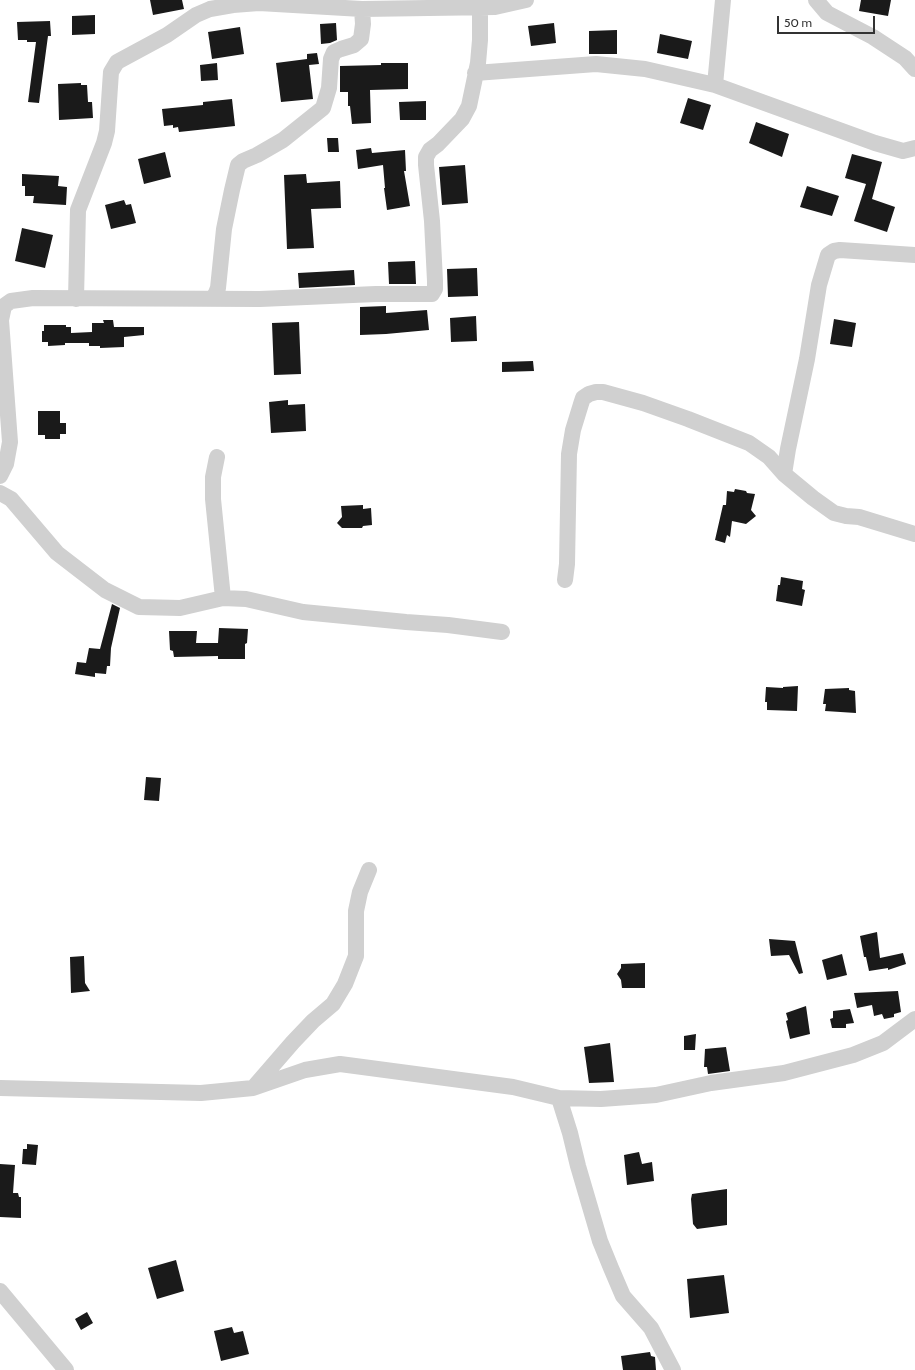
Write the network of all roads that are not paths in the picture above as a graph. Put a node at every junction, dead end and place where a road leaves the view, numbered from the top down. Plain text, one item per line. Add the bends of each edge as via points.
1 (526, 0) edge
2 (723, 0) edge
3 (816, 0) edge
4 (480, 7) junction
5 (362, 9) junction
6 (915, 69) edge
7 (475, 73) junction
8 (715, 85) junction
9 (915, 148) edge
10 (915, 255) edge
11 (214, 298) junction
12 (76, 299) junction
13 (217, 457) dead end
14 (784, 474) junction
15 (0, 476) edge
16 (0, 493) edge
17 (915, 534) edge
18 (565, 580) dead end
19 (223, 598) junction
20 (502, 632) dead end
21 (369, 870) dead end
22 (915, 1019) edge
23 (0, 1088) edge
24 (253, 1088) junction
25 (559, 1098) junction
26 (0, 1291) edge
27 (66, 1370) edge
28 (673, 1370) edge

1 - 4 street via 495,7
2 - 8 street
3 - 6 street via 827,14 873,37 905,58
4 - 5 street
4 - 7 street via 480,40
5 - 11 street via 361,39 354,45 334,52 331,59 329,88 323,108 282,140 238,166 224,229 218,288
5 - 12 street via 259,3 210,9 117,62 111,72 106,137 78,210
7 - 8 street via 596,64 645,69
7 - 11 street via 469,106 462,119 426,156 436,281 432,294
8 - 9 street via 875,143 903,151
10 - 14 street via 840,250 828,255 819,285
11 - 12 street
12 - 15 street via 22,299 11,301 4,306 1,320 10,442 6,464
13 - 19 street via 213,477 213,500
14 - 17 street via 834,513 859,517
14 - 18 street via 769,457 749,443 643,403 603,392 590,394 583,398 569,454
16 - 19 street via 11,499 57,553 105,590 139,607 180,608
19 - 20 street via 246,599 303,612
21 - 24 street via 356,911 356,956 345,984 333,1004 293,1042
22 - 25 street via 883,1043 853,1055 784,1073 712,1083 656,1095 601,1099
23 - 24 street via 201,1093
24 - 25 street via 305,1070 340,1064 513,1087
25 - 28 street via 600,1241 611,1268 623,1296 651,1328
26 - 27 street

